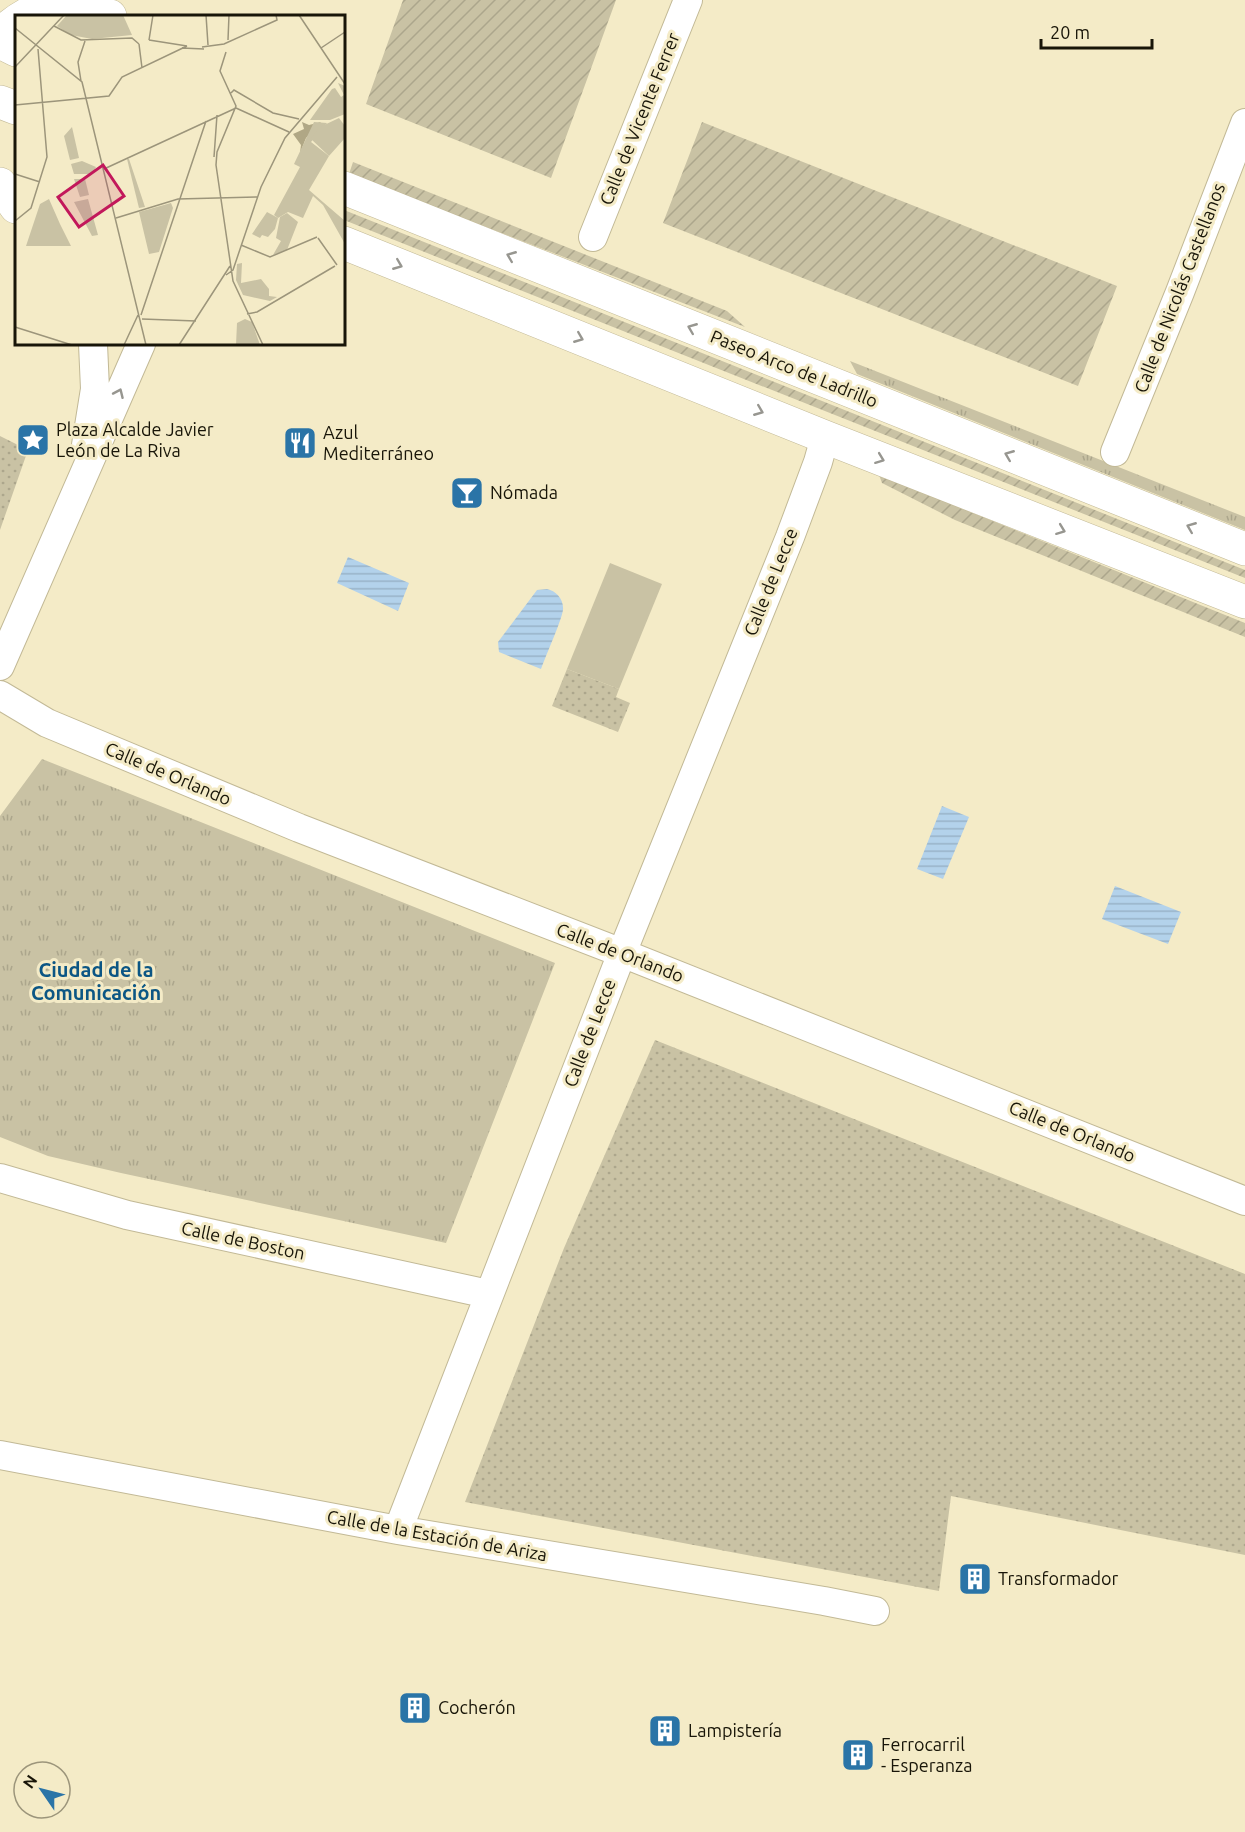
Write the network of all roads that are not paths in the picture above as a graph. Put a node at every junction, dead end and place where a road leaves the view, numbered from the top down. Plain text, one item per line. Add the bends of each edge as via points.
1 (118, 0) edge
2 (688, 0) edge
3 (36, 3) edge
4 (18, 15) edge
5 (108, 15) edge
6 (124, 15) edge
7 (15, 18) edge
8 (0, 34) edge
9 (0, 42) edge
10 (15, 50) edge
11 (0, 102) edge
12 (15, 108) edge
13 (1245, 123) edge
14 (1237, 165) edge
15 (0, 184) edge
16 (345, 188) edge
17 (15, 206) edge
18 (592, 237) dead end
19 (345, 243) edge
20 (93, 345) edge
21 (141, 345) edge
22 (825, 437) junction
23 (1115, 452) dead end
24 (79, 486) junction
25 (1245, 549) edge
26 (1245, 602) edge
27 (0, 666) edge
28 (0, 694) edge
29 (622, 953) junction
30 (0, 1178) edge
31 (1245, 1201) edge
32 (488, 1294) junction
33 (0, 1455) edge
34 (398, 1530) junction
35 (875, 1611) dead end

1 - 6 main road
2 - 18 street, Calle de Vicente Ferrer
3 - 4 main road
3 - 5 main road via 81,4
7 - 8 main road
9 - 10 main road
11 - 12 main road
13 - 14 street, Calle de Nicolás Castellanos
14 - 23 street, Calle de Nicolás Castellanos
15 - 17 main road
25 -> 16 main road, Paseo Arco de Ladrillo
19 -> 22 main road
20 - 24 street via 95,389
24 -> 21 street
22 -> 26 main road
22 - 29 street, Calle de Lecce via 790,537
24 - 27 street
28 - 29 street, Calle de Orlando via 47,723 288,824
29 - 31 street, Calle de Orlando
29 - 32 street, Calle de Lecce
30 - 32 street, Calle de Boston via 127,1215
32 - 34 street, Calle de Lecce
33 - 34 street, Calle de la Estación de Ariza
34 - 35 street, Calle de la Estación de Ariza

